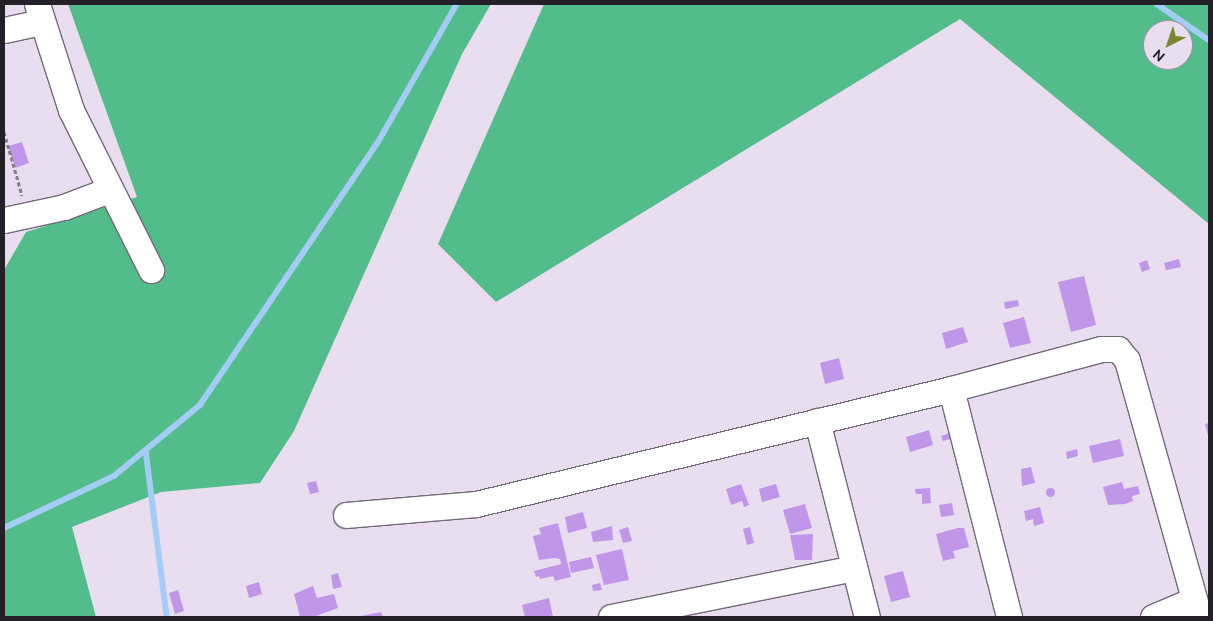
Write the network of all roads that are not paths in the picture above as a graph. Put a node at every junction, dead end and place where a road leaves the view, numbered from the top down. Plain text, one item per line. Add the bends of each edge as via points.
1 (39, 13) edge
2 (4, 30) edge
3 (109, 190) junction
4 (11, 223) edge
5 (152, 270) dead end
6 (951, 389) junction
7 (817, 421) junction
8 (346, 515) dead end
9 (854, 568) junction
10 (1196, 609) edge
11 (611, 617) edge
12 (868, 617) edge
13 (1009, 617) edge
14 (1153, 617) edge

1 - 2 street
1 - 3 street via 70,110
3 - 4 street
3 - 5 street
6 - 7 street
6 - 10 street via 1100,349 1118,349 1128,360
6 - 13 street
7 - 8 street via 476,504
7 - 9 street
9 - 11 street
9 - 12 street
10 - 14 street

